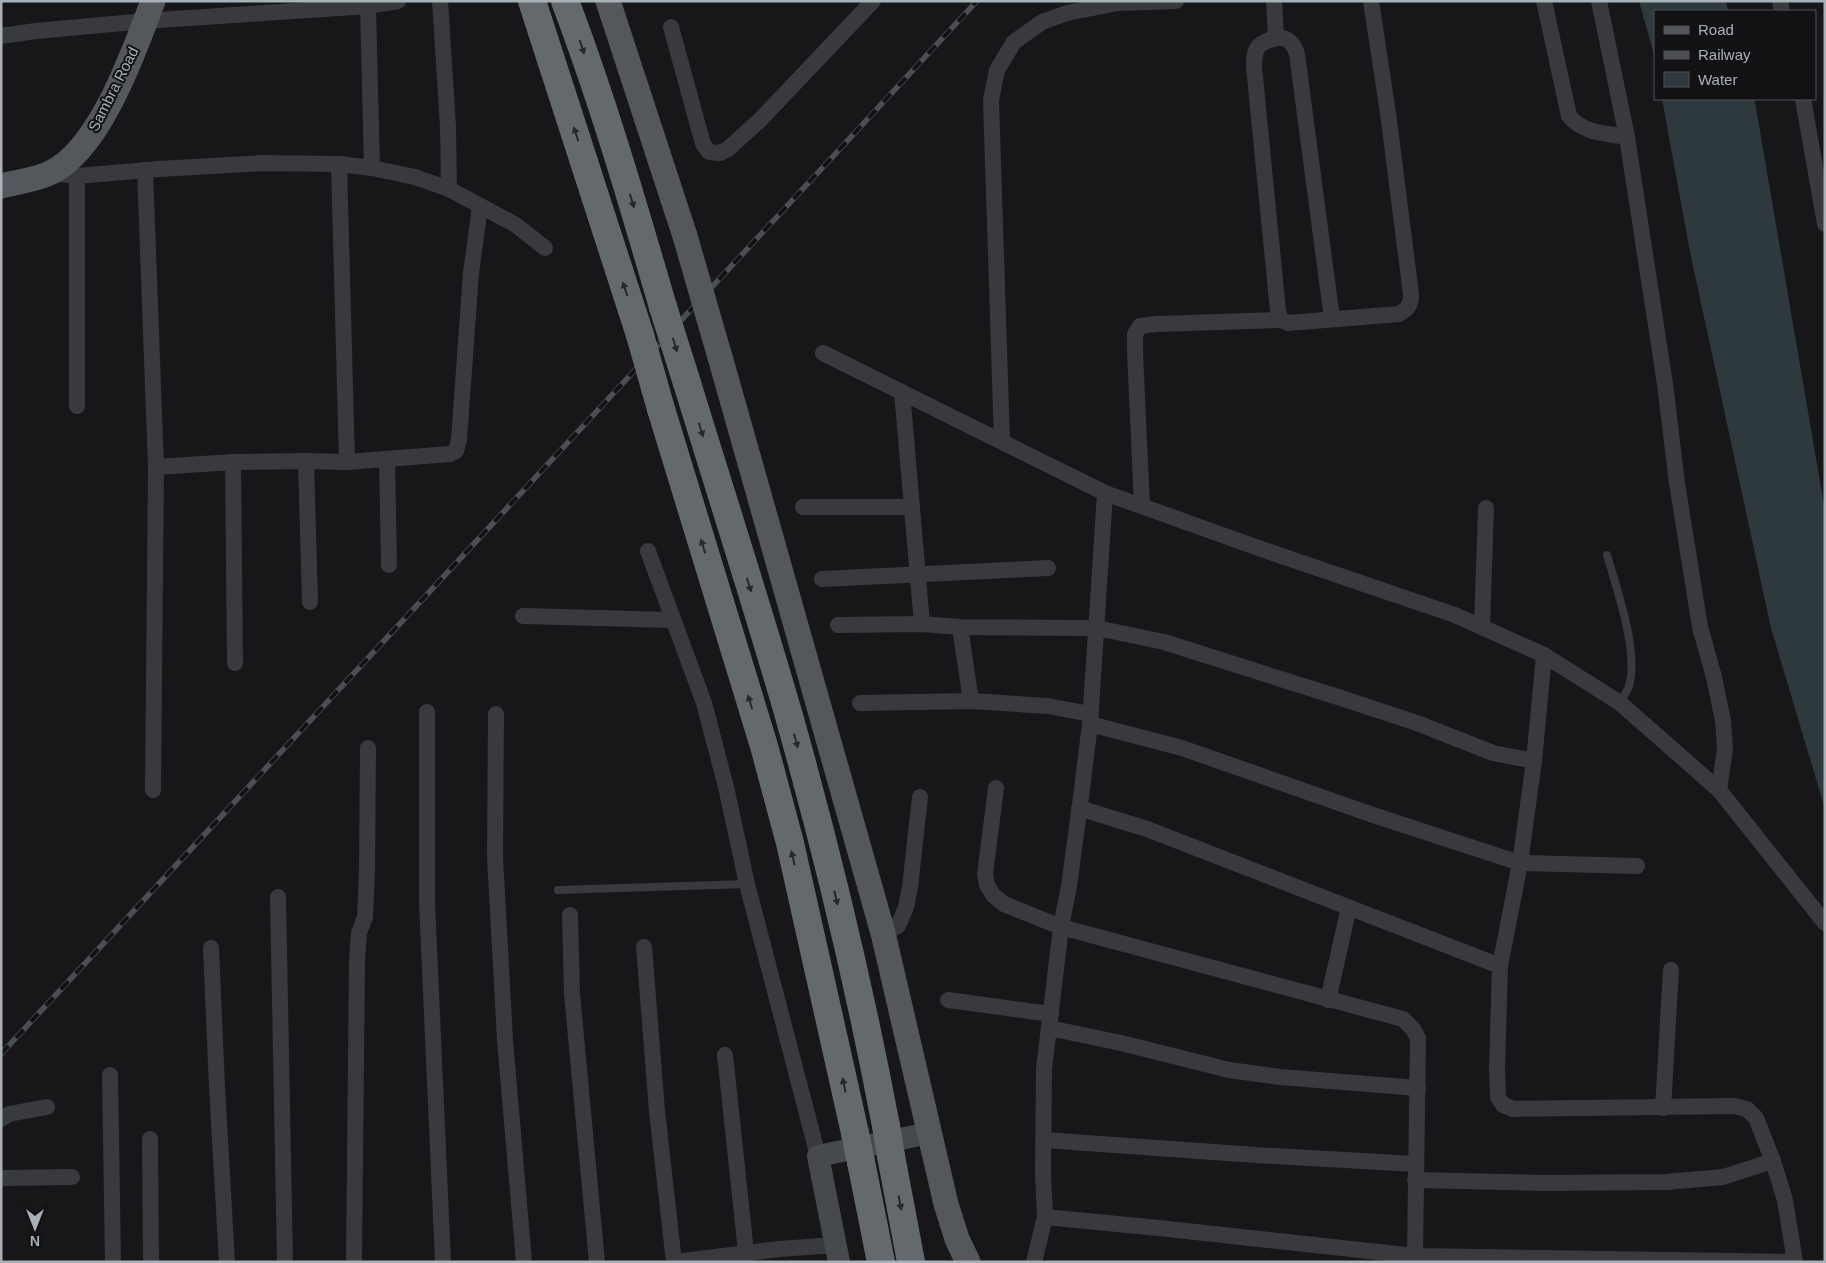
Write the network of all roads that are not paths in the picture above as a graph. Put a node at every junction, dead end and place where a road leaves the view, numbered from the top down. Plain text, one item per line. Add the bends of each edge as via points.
1 (396, 1) edge
2 (440, 1) edge
3 (532, 1) edge
4 (565, 1) edge
5 (608, 1) edge
6 (872, 1) edge
7 (1176, 1) edge
8 (1274, 1) edge
9 (1371, 1) edge
10 (1544, 1) edge
11 (1599, 1) edge
12 (348, 4) edge
13 (368, 6) junction
14 (149, 11) edge
15 (672, 27) dead end
16 (1, 36) edge
17 (1276, 37) junction
18 (1802, 100) edge
19 (1627, 136) junction
20 (339, 164) junction
21 (372, 168) junction
22 (145, 170) junction
23 (51, 173) junction
24 (77, 176) junction
25 (1, 186) edge
26 (449, 189) junction
27 (480, 207) junction
28 (1825, 222) edge
29 (545, 248) dead end
30 (1332, 319) junction
31 (1281, 320) junction
32 (823, 353) dead end
33 (902, 392) junction
34 (77, 406) dead end
35 (1002, 441) junction
36 (387, 459) junction
37 (306, 461) junction
38 (233, 462) junction
39 (347, 462) junction
40 (156, 467) junction
41 (1105, 493) junction
42 (1142, 506) junction
43 (803, 507) dead end
44 (912, 507) junction
45 (1486, 508) dead end
46 (648, 551) dead end
47 (1607, 555) dead end
48 (389, 565) dead end
49 (1048, 568) dead end
50 (918, 574) junction
51 (822, 579) dead end
52 (310, 602) dead end
53 (523, 616) dead end
54 (673, 620) junction
55 (922, 624) junction
56 (838, 625) dead end
57 (960, 627) junction
58 (1482, 627) junction
59 (1097, 628) junction
60 (1544, 655) junction
61 (235, 663) dead end
62 (971, 701) junction
63 (860, 703) dead end
64 (1620, 703) junction
65 (427, 712) dead end
66 (496, 714) dead end
67 (1090, 719) junction
68 (368, 748) dead end
69 (1534, 761) junction
70 (996, 788) dead end
71 (153, 790) dead end
72 (1719, 790) junction
73 (920, 798) dead end
74 (1079, 808) junction
75 (1520, 863) junction
76 (1637, 866) dead end
77 (747, 884) junction
78 (558, 890) dead end
79 (278, 897) dead end
80 (1349, 907) junction
81 (570, 915) dead end
82 (1825, 923) edge
83 (1061, 927) junction
84 (883, 933) junction
85 (644, 947) dead end
86 (211, 948) dead end
87 (1500, 966) junction
88 (1671, 970) dead end
89 (948, 1000) dead end
90 (1328, 1000) junction
91 (1050, 1021) junction
92 (725, 1056) dead end
93 (110, 1075) dead end
94 (1418, 1088) junction
95 (47, 1107) dead end
96 (1664, 1108) junction
97 (1, 1119) edge
98 (929, 1133) junction
99 (150, 1139) dead end
100 (1044, 1140) junction
101 (818, 1156) junction
102 (1773, 1161) junction
103 (1415, 1172) junction
104 (72, 1177) dead end
105 (1, 1178) edge
106 (1045, 1218) junction
107 (746, 1252) junction
108 (838, 1253) edge
109 (1415, 1256) junction
110 (113, 1262) edge
111 (151, 1262) edge
112 (227, 1262) edge
113 (285, 1262) edge
114 (354, 1262) edge
115 (443, 1262) edge
116 (524, 1262) edge
117 (597, 1262) edge
118 (674, 1262) edge
119 (881, 1262) edge
120 (912, 1262) edge
121 (968, 1262) edge
122 (1034, 1262) edge
123 (1794, 1262) edge

1 - 13 street
2 - 26 street
119 -> 3 highway, bridge via 819,969 764,746 640,335
4 -> 120 highway, bridge via 619,160 789,716 867,1027
5 - 84 main road, bridge via 685,236
6 - 15 street via 760,120 720,153 709,152 703,144
7 - 35 street via 1118,3 1066,13 1042,22 1014,42 996,70 992,100
8 - 17 street
9 - 30 street via 1411,302 1398,314
10 - 19 street via 1569,116 1587,130
11 - 19 street
12 - 13 street
12 - 14 street
13 - 21 street
14 - 16 street
14 - 23 main road, Sambra Road via 128,65 99,124 71,159
17 - 30 street via 1294,44 1297,54
17 - 31 street via 1260,45 1254,54 1254,67
18 - 28 street
19 - 72 street via 1699,618 1723,721 1725,749
20 - 21 street
20 - 22 street via 263,163
20 - 39 street
21 - 26 street via 415,177
22 - 24 street
22 - 40 street
23 - 24 street
23 - 25 main road, Sambra Road
24 - 34 street
26 - 27 street
27 - 29 street via 516,225
27 - 36 street via 471,274 458,446 450,454
30 - 31 street via 1288,323
31 - 42 street via 1140,326 1135,334 1135,352
32 - 33 street
33 - 35 street
33 - 44 street
35 - 41 street
36 - 39 street
36 - 48 street
37 - 38 street
37 - 39 street
37 - 52 street
38 - 40 street
38 - 61 street
40 - 71 street
41 - 42 street
41 - 59 street
42 - 58 street
43 - 44 street
44 - 50 street
45 - 58 street
46 - 54 street
47 - 64 lane via 1630,644 1632,669 1628,688
49 - 50 street
50 - 51 street
50 - 55 street
53 - 54 street
54 - 77 street via 704,703
55 - 56 street
55 - 57 street
57 - 59 street
57 - 62 street
58 - 60 street
59 - 67 street
59 - 69 street via 1164,642 1341,698 1493,753
60 - 64 street
60 - 69 street
62 - 63 street
62 - 67 street via 1048,706
64 - 72 street
65 - 115 street via 427,902
66 - 116 street via 496,857 504,1030
67 - 74 street
67 - 75 street
68 - 114 street via 365,917 359,933 357,959
69 - 75 street
70 - 83 street via 985,874 987,885 992,895 1004,904
72 - 82 street
73 - 84 street via 906,907 898,926
74 - 80 street via 1147,829
74 - 83 street
75 - 76 street
75 - 87 street
77 - 78 lane
77 - 101 street
79 - 113 street
80 - 87 street
80 - 90 street
81 - 117 street via 572,994
83 - 90 street
83 - 91 street
84 - 98 main road
85 - 118 street via 657,1110
86 - 112 street
87 - 96 street via 1497,1069 1498,1097 1503,1105 1513,1109
88 - 96 street
89 - 91 street
90 - 94 street via 1403,1019 1413,1028 1418,1038
91 - 94 street via 1229,1070
91 - 100 street via 1044,1069
92 - 107 street
93 - 110 street
94 - 103 street
95 - 97 street via 9,1114
96 - 102 street via 1734,1106 1747,1109 1756,1118
98 - 101 street
98 - 121 main road via 949,1213
99 - 111 street
100 - 103 street via 1256,1155
100 - 106 street
101 - 108 street
102 - 103 street via 1723,1177 1666,1182 1545,1183
102 - 123 street via 1785,1200
103 - 109 street
104 - 105 street
106 - 109 street
106 - 122 street
107 - 108 street
107 - 118 street
109 - 123 street

